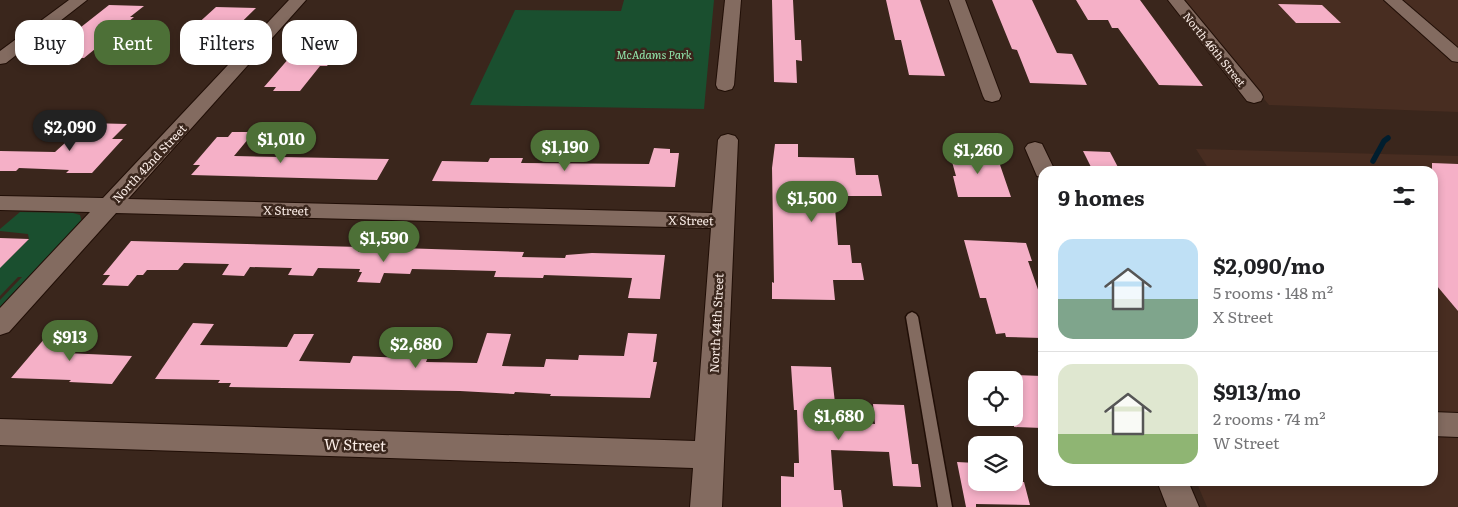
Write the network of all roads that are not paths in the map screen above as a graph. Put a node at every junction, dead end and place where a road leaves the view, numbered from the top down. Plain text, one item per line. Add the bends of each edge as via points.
1 (79, 0) edge
2 (298, 0) edge
3 (733, 0) edge
4 (957, 0) edge
5 (1176, 0) edge
6 (1392, 0) edge
7 (1458, 57) edge
8 (0, 59) edge
9 (725, 85) dead end
10 (992, 96) dead end
11 (1254, 97) dead end
12 (728, 140) dead end
13 (1035, 148) dead end
14 (1042, 166) edge
15 (0, 203) edge
16 (109, 206) junction
17 (722, 221) junction
18 (912, 317) dead end
19 (0, 325) edge
20 (1438, 424) edge
21 (1458, 425) edge
22 (0, 432) edge
23 (709, 455) junction
24 (1174, 486) edge
25 (706, 507) edge
26 (945, 507) edge
27 (1184, 507) edge

1 - 8 street
2 - 16 street, North 42nd Street
3 - 9 street
4 - 10 street
5 - 11 street, North 46th Street
6 - 7 street
12 - 17 street, North 44th Street
13 - 14 street
15 - 16 street, X Street
16 - 17 street, X Street
16 - 19 street, North 42nd Street
17 - 23 street, North 44th Street
18 - 26 lane
20 - 21 street
22 - 23 street, W Street
23 - 25 street, North 44th Street
24 - 27 street

